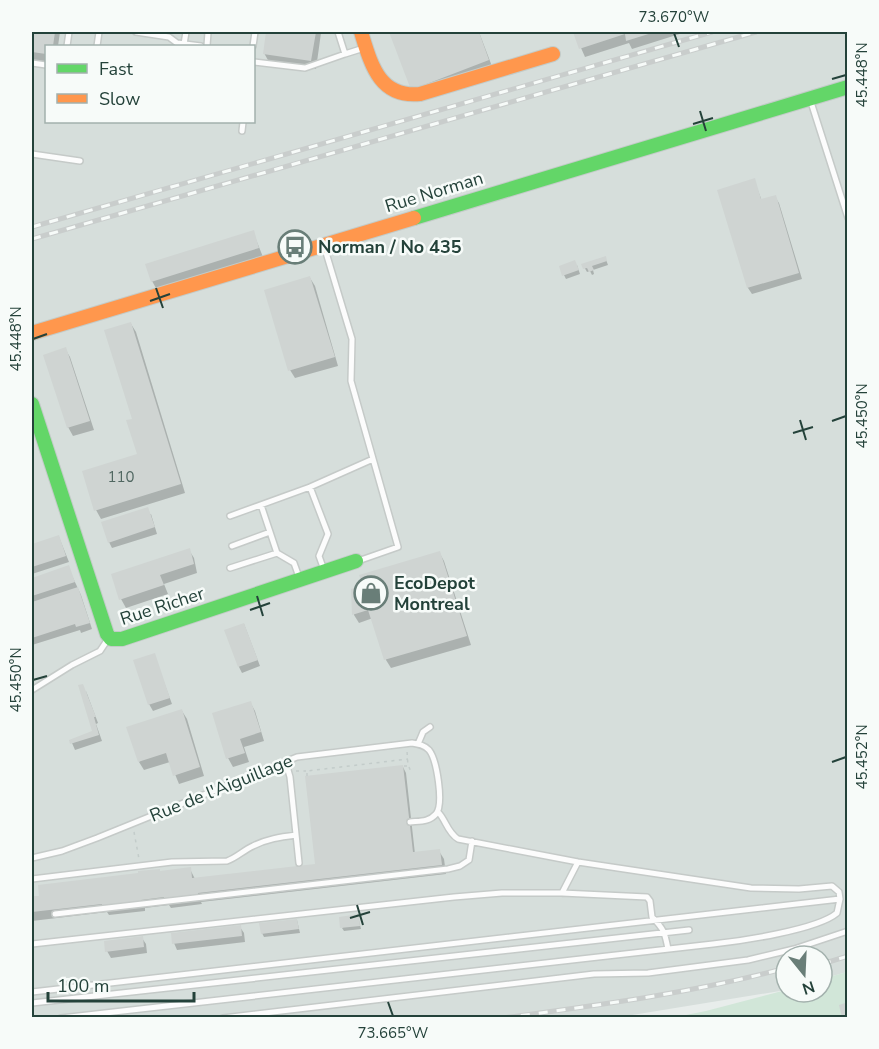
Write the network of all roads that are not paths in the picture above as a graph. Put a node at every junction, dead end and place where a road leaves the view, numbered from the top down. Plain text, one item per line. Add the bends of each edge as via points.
1 (136, 32) edge
2 (186, 32) edge
3 (338, 32) edge
4 (361, 32) edge
5 (184, 44) junction
6 (192, 45) edge
7 (366, 47) junction
8 (345, 54) junction
9 (553, 54) dead end
10 (255, 62) edge
11 (848, 87) edge
12 (809, 98) junction
13 (243, 123) edge
14 (242, 131) dead end
15 (32, 154) edge
16 (80, 161) dead end
17 (848, 218) edge
18 (324, 245) junction
19 (32, 333) edge
20 (32, 404) edge
21 (373, 459) junction
22 (310, 487) junction
23 (261, 505) junction
24 (230, 516) dead end
25 (270, 532) junction
26 (232, 546) dead end
27 (278, 553) junction
28 (356, 561) joint
29 (230, 568) dead end
30 (324, 572) junction
31 (300, 580) junction
32 (109, 637) junction
33 (32, 690) edge
34 (430, 727) dead end
35 (418, 744) junction
36 (286, 762) junction
37 (438, 812) junction
38 (410, 822) dead end
39 (296, 835) junction
40 (472, 842) junction
41 (32, 858) edge
42 (578, 862) junction
43 (299, 863) dead end
44 (32, 879) edge
45 (562, 893) junction
46 (840, 899) junction
47 (55, 914) dead end
48 (657, 921) junction
49 (689, 930) dead end
50 (848, 931) edge
51 (664, 932) junction
52 (32, 944) edge
53 (668, 949) junction
54 (32, 992) edge
55 (32, 1003) edge
56 (62, 1017) edge
57 (224, 1017) edge

1 - 5 lane via 169,37
2 - 5 lane
3 - 8 lane
4 - 7 street
5 - 6 lane
7 - 8 lane
7 - 9 street via 382,82 411,96
8 - 10 lane via 305,68
11 - 12 street, Rue Norman
12 - 17 lane
12 - 18 street, Rue Norman
13 - 14 lane
15 - 16 lane
18 - 19 street, Rue Norman
18 - 21 lane via 352,339 351,381
20 - 32 street, Rue Richer
21 - 22 lane
21 - 28 lane via 398,547
22 - 23 lane
22 - 30 lane via 328,534 319,556
23 - 24 lane
23 - 25 lane
25 - 26 lane
25 - 27 lane
27 - 29 lane
27 - 31 lane via 294,563
28 - 30 street, Rue Richer
30 - 31 street, Rue Richer
31 - 32 street, Rue Richer via 122,639
32 - 33 lane via 100,651
34 - 35 lane
35 - 36 lane, Rue de l'Aiguillage via 303,755
35 - 37 lane via 434,758
36 - 39 lane
36 - 41 lane, Rue de l'Aiguillage via 83,843
37 - 38 lane via 429,819
37 - 40 lane via 452,834
39 - 43 lane
39 - 44 lane via 253,845 234,859 220,862 172,862
40 - 42 lane
40 - 47 lane via 469,860 448,869
42 - 45 lane
42 - 46 lane via 761,889 832,886 839,891
45 - 48 lane via 645,896
45 - 52 lane via 454,897
46 - 48 lane
46 - 53 lane via 835,915 812,924 734,941
48 - 51 lane
48 - 54 lane
49 - 51 lane
50 - 57 lane via 768,956 717,964 648,973 594,974
51 - 53 lane
51 - 55 lane
53 - 56 lane

